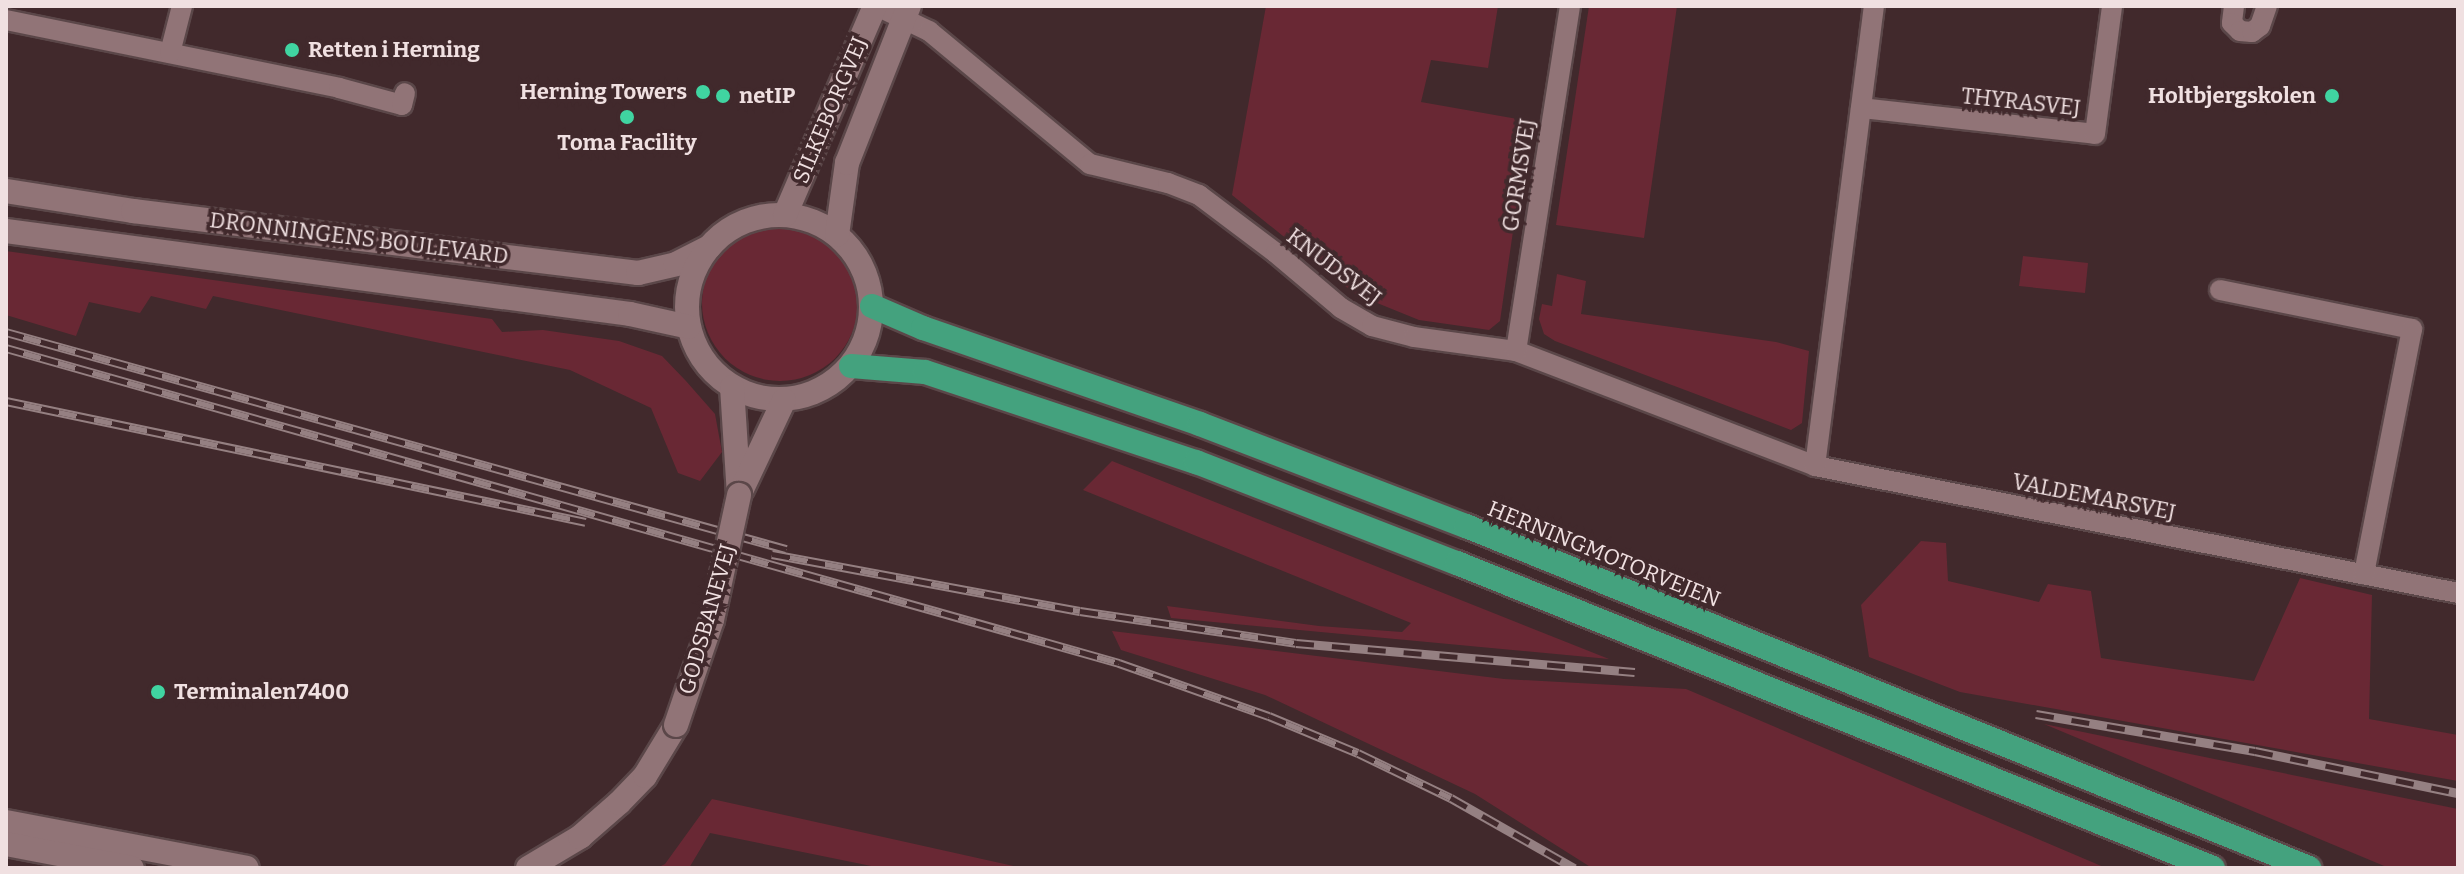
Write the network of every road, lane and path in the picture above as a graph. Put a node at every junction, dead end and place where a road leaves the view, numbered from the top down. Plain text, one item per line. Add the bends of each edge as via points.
1 (182, 6) edge
2 (876, 6) edge
3 (1570, 6) edge
4 (1874, 6) edge
5 (2112, 6) edge
6 (2234, 6) edge
7 (2267, 6) edge
8 (907, 11) edge
9 (6, 20) edge
10 (170, 53) junction
11 (405, 93) dead end
12 (1861, 108) junction
13 (6, 191) edge
14 (785, 215) junction
15 (6, 231) edge
16 (837, 235) junction
17 (709, 247) junction
18 (2220, 290) dead end
19 (872, 306) junction
20 (689, 327) junction
21 (1516, 351) junction
22 (851, 366) junction
23 (732, 387) junction
24 (784, 400) junction
25 (1815, 466) junction
26 (739, 495) junction
27 (2364, 574) junction
28 (2458, 593) edge
29 (6, 822) edge
30 (6, 844) edge
31 (132, 868) edge
32 (247, 868) edge
33 (528, 868) edge
34 (2213, 868) edge
35 (2309, 868) edge

1 - 10 street
2 - 8 street, KNUDSVEJ
2 - 14 main road, SILKEBORGVEJ
3 - 21 street, GORMSVEJ
4 - 12 street
5 - 12 street, THYRASVEJ via 2095,134
6 - 7 street via 2232,23 2240,31 2252,32
8 - 16 main road, SILKEBORGVEJ via 847,163
8 - 21 street, KNUDSVEJ via 1090,164 1199,195 1341,308 1372,326
9 - 10 street
10 - 11 street via 402,105
12 - 25 street
13 - 17 main road, DRONNINGENS BOULEVARD via 638,273 676,264
14 - 16 main road
14 - 17 main road via 743,222
15 - 20 main road, DRONNINGENS BOULEVARD via 630,314
16 - 19 main road via 866,274
17 - 20 main road via 694,271 687,299
18 - 27 street via 2412,329
19 - 22 main road via 863,348
19 - 35 highway, HERNINGMOTORVEJEN via 1466,526
20 - 23 main road via 705,361
21 - 25 street, KNUDSVEJ
22 - 24 main road via 821,390
22 - 34 highway via 925,372 1196,462
23 - 24 main road
23 - 26 main road, GODSBANEVEJ
24 - 26 main road, GODSBANEVEJ
25 - 27 street, VALDEMARSVEJ
26 - 33 main road, GODSBANEVEJ, bridge via 712,620 676,725 645,776 619,803 580,837
27 - 28 street, VALDEMARSVEJ
29 - 32 main road
30 - 31 main road

